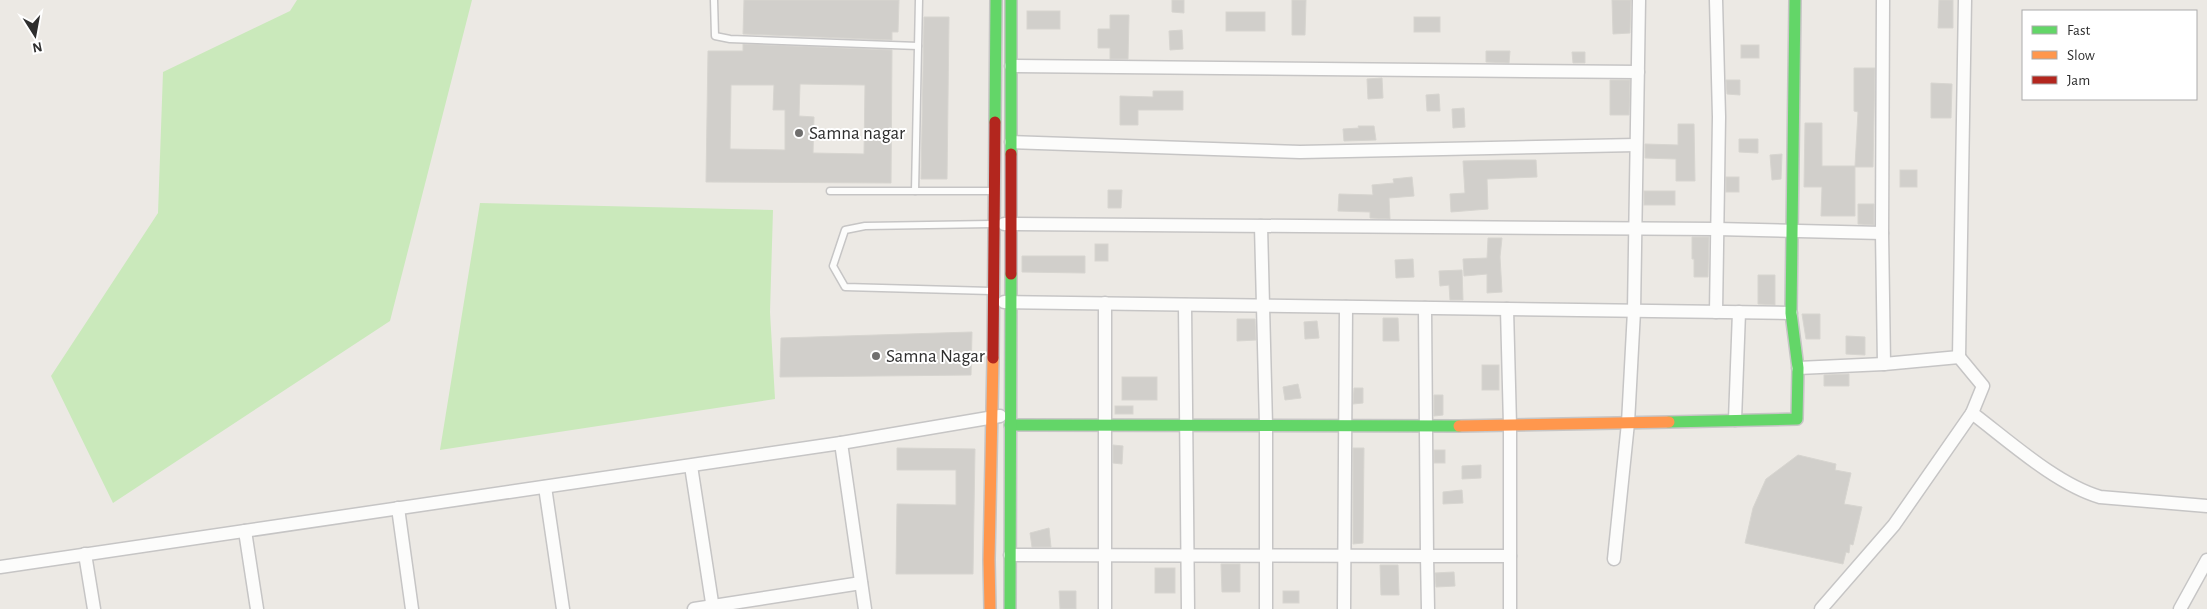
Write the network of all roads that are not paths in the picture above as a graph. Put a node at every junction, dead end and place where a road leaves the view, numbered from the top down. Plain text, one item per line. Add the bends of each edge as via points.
1 (714, 0) edge
2 (919, 0) edge
3 (996, 0) edge
4 (1011, 0) edge
5 (1639, 0) edge
6 (1716, 0) edge
7 (1795, 0) edge
8 (1883, 0) edge
9 (1965, 0) edge
10 (918, 46) junction
11 (1011, 66) junction
12 (1638, 72) junction
13 (1011, 142) junction
14 (1636, 146) junction
15 (830, 191) dead end
16 (915, 191) junction
17 (995, 191) junction
18 (995, 224) junction
19 (1010, 224) junction
20 (1261, 226) junction
21 (1636, 229) junction
22 (1717, 229) junction
23 (1792, 231) junction
24 (1882, 233) junction
25 (994, 296) junction
26 (1010, 302) junction
27 (1105, 303) junction
28 (1185, 305) junction
29 (1262, 306) junction
30 (1346, 307) junction
31 (1424, 308) junction
32 (1507, 309) junction
33 (1634, 311) junction
34 (1716, 312) junction
35 (1739, 312) junction
36 (1791, 313) junction
37 (1959, 357) junction
38 (1884, 364) junction
39 (1798, 368) junction
40 (1972, 413) junction
41 (993, 417) junction
42 (1010, 420) junction
43 (1735, 420) junction
44 (1628, 422) junction
45 (1105, 424) junction
46 (1266, 425) junction
47 (1510, 425) junction
48 (1187, 426) junction
49 (1345, 427) junction
50 (1426, 427) junction
51 (841, 443) junction
52 (691, 466) junction
53 (545, 487) junction
54 (2207, 506) edge
55 (398, 508) junction
56 (245, 531) junction
57 (85, 554) junction
58 (1010, 555) junction
59 (1105, 555) junction
60 (1266, 555) junction
61 (1188, 556) junction
62 (1344, 556) junction
63 (1428, 556) junction
64 (1510, 556) junction
65 (1614, 559) dead end
66 (2207, 560) edge
67 (0, 567) edge
68 (861, 584) junction
69 (713, 608) edge
70 (94, 609) edge
71 (256, 609) edge
72 (412, 609) edge
73 (563, 609) edge
74 (694, 609) edge
75 (865, 609) edge
76 (990, 609) edge
77 (1010, 609) edge
78 (1105, 609) edge
79 (1188, 609) edge
80 (1266, 609) edge
81 (1344, 609) edge
82 (1428, 609) edge
83 (1510, 609) edge
84 (1821, 609) edge
85 (2180, 609) edge

1 - 10 lane via 715,36
2 - 10 lane
3 - 17 street
4 - 11 street
5 - 12 street
6 - 22 street
7 - 23 street
8 - 24 street
9 - 37 street
10 - 16 lane
11 - 12 street
11 - 13 street
12 - 14 street
13 - 14 street via 1300,152
13 - 19 street
14 - 21 street
15 - 16 lane
16 - 17 lane
17 - 18 street
18 - 19 street
18 - 25 street
18 - 25 lane via 865,226 845,230 834,266 845,287 982,292
19 - 20 street
19 - 26 street
20 - 21 street
20 - 29 street
21 - 22 street
21 - 33 street
22 - 23 street
22 - 34 street
23 - 24 street
23 - 36 street
24 - 38 street
25 - 26 street
25 - 41 street
26 - 27 street
26 - 42 street
27 - 28 street
27 - 45 street
28 - 29 street
28 - 48 street
29 - 30 street
29 - 46 street
30 - 31 street
30 - 49 street
31 - 32 street
31 - 50 street
32 - 33 street
32 - 47 street
33 - 34 street
33 - 44 street
34 - 35 street
35 - 36 street
35 - 43 street
36 - 39 street
37 - 38 street
37 - 40 street via 1983,386
38 - 39 street
39 - 43 street via 1797,419
40 - 54 street via 2062,480 2088,494
40 - 84 street via 1894,525
41 - 42 street
41 - 51 street
41 - 76 street
42 - 45 street
42 - 58 street
43 - 44 street
44 - 47 street
44 - 65 street
45 - 48 street
45 - 59 street
46 - 48 street
46 - 49 street
46 - 60 street
47 - 50 street
47 - 64 street
48 - 61 street
49 - 50 street
49 - 62 street
50 - 63 street
51 - 52 street
51 - 68 street
52 - 53 street
52 - 69 street
53 - 55 street
53 - 73 street
55 - 56 street
55 - 72 street
56 - 57 street
56 - 71 street
57 - 67 street
57 - 70 street
58 - 59 street
58 - 77 street
59 - 61 street
59 - 78 street
60 - 61 street
60 - 62 street
60 - 80 street
61 - 79 street
62 - 63 street
62 - 81 street
63 - 64 street
63 - 82 street
64 - 83 street
66 - 85 street
68 - 69 street
68 - 75 street
69 - 74 street

